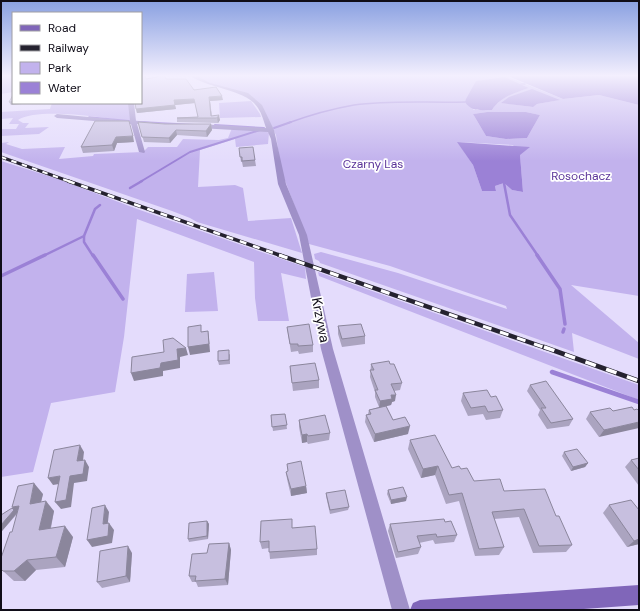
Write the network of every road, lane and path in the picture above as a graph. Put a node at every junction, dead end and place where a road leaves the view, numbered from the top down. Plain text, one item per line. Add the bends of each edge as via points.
1 (131, 104) edge
2 (257, 104) edge
3 (57, 116) dead end
4 (133, 122) junction
5 (159, 125) edge
6 (195, 126) edge
7 (270, 130) junction
8 (142, 152) dead end
9 (639, 595) edge
10 (542, 606) edge
11 (401, 610) edge
12 (420, 610) edge

1 - 4 street
2 - 7 street, Krzywa
3 - 4 street
4 - 5 street
4 - 8 street
6 - 7 street
7 - 11 street, Krzywa via 282,184 303,235 327,350
9 - 10 street
10 - 12 street

